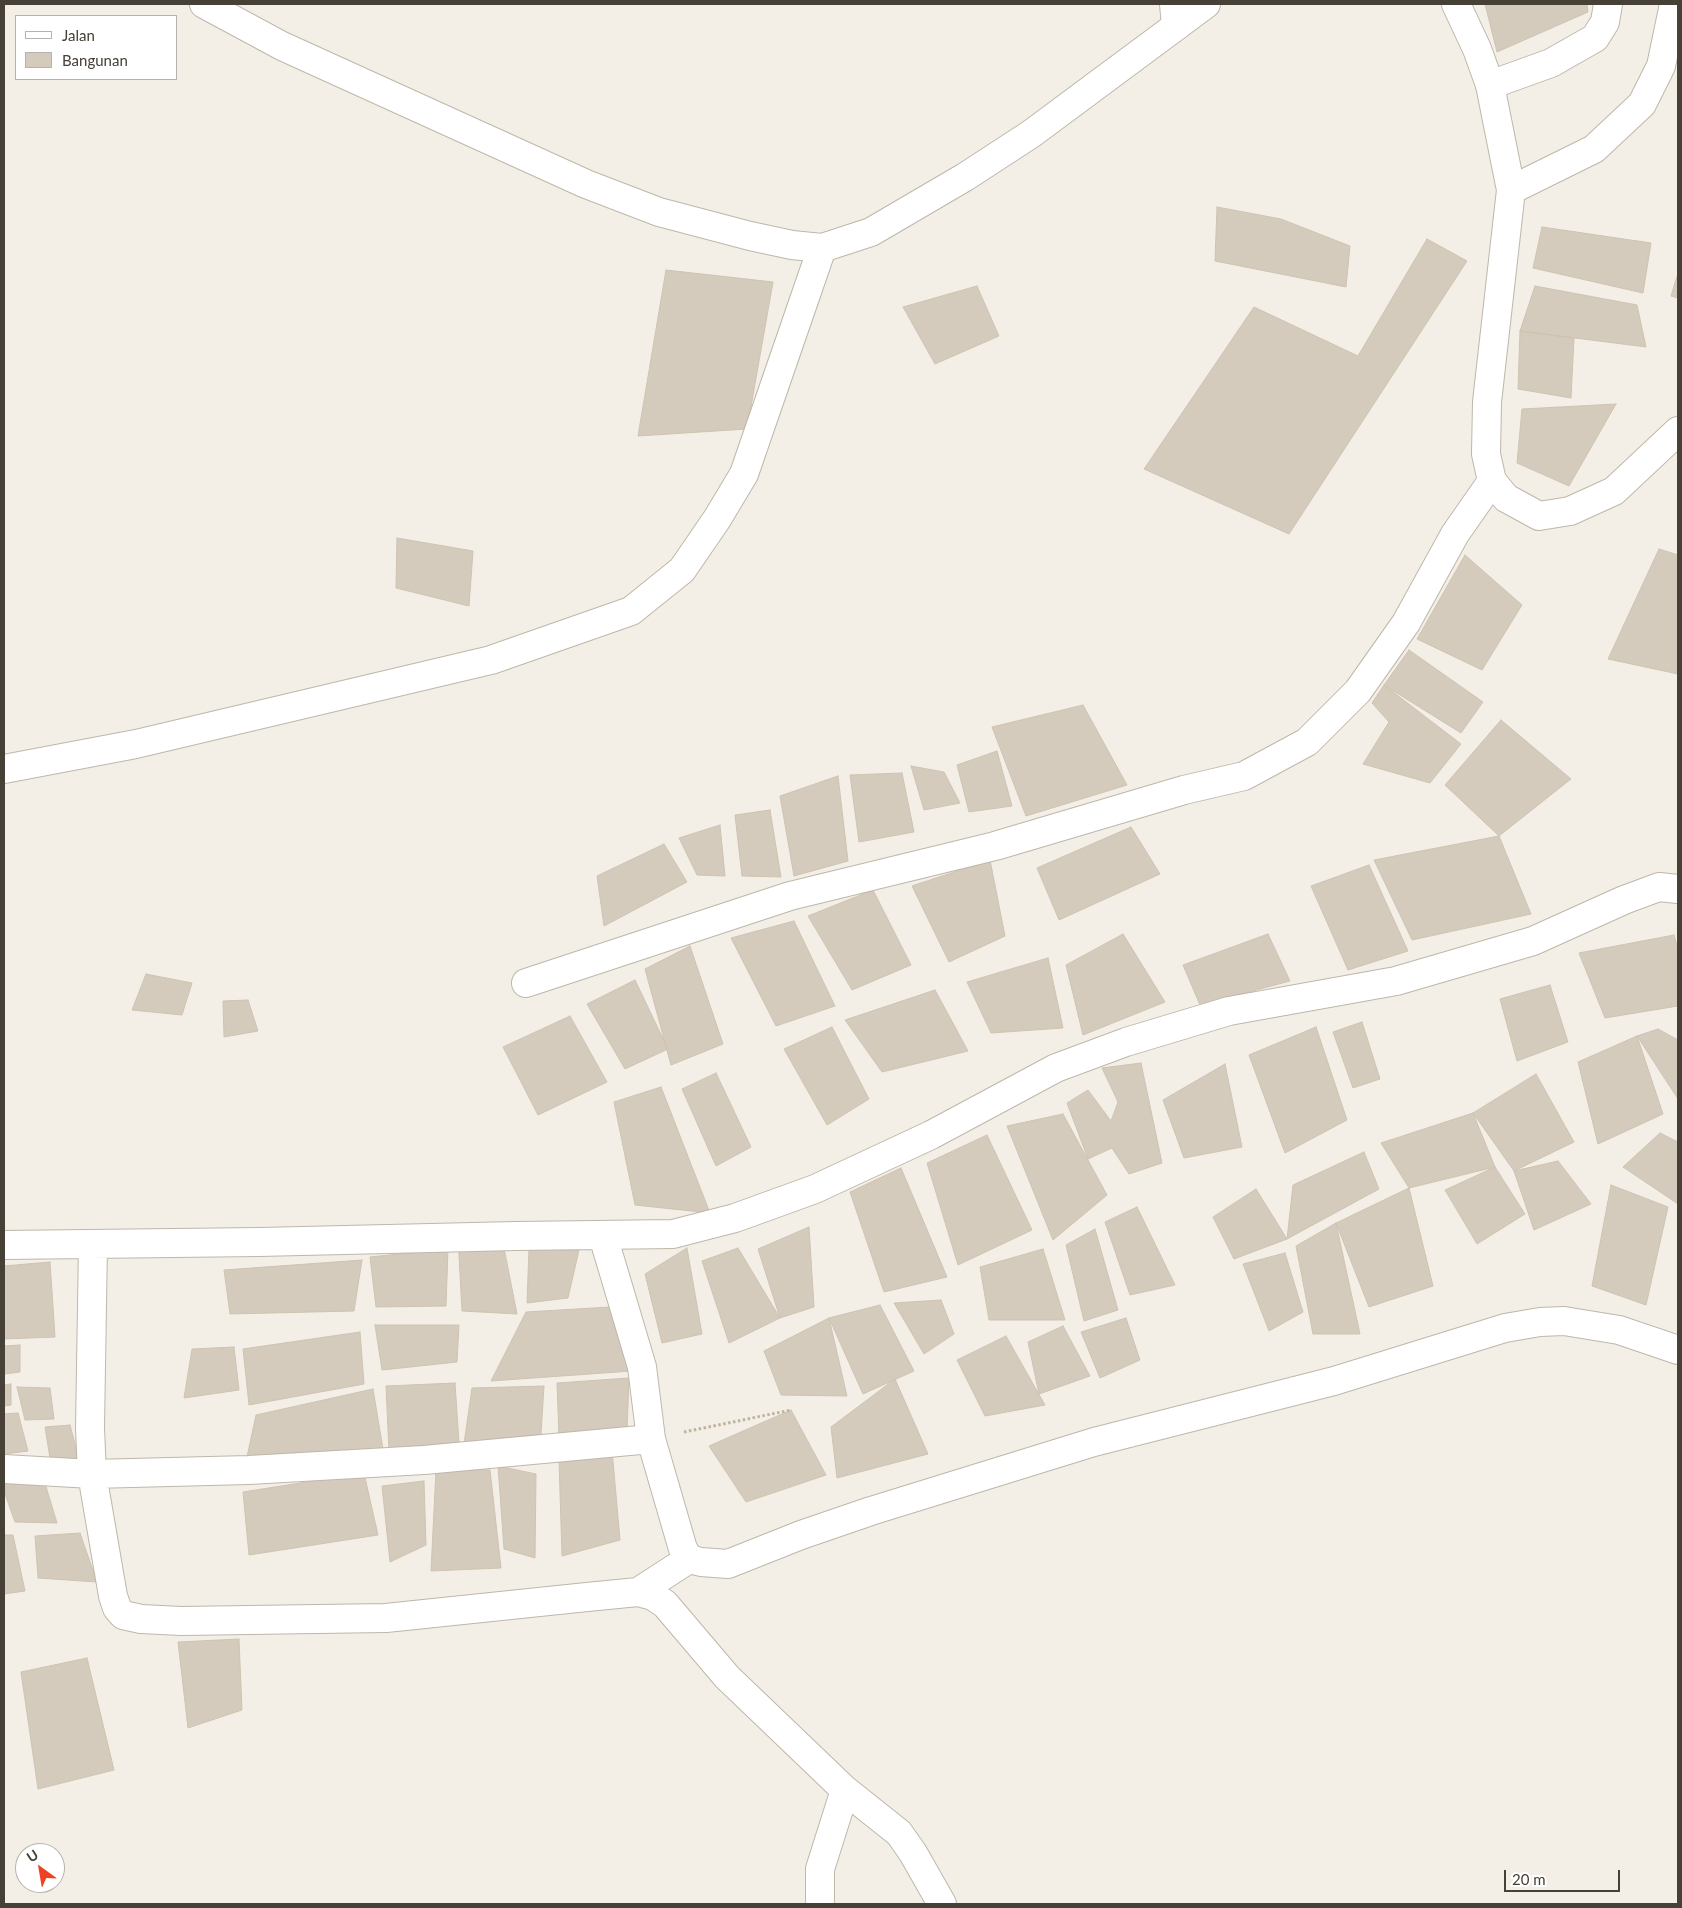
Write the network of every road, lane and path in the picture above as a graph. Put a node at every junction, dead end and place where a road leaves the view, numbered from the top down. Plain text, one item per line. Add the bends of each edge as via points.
1 (204, 4) edge
2 (1206, 4) edge
3 (1456, 4) edge
4 (1608, 4) edge
5 (1674, 4) edge
6 (1175, 15) edge
7 (1490, 85) junction
8 (1511, 190) junction
9 (822, 248) junction
10 (1678, 431) edge
11 (1492, 481) junction
12 (4, 768) edge
13 (1678, 889) edge
14 (526, 983) dead end
15 (603, 1236) junction
16 (93, 1244) junction
17 (4, 1245) edge
18 (1678, 1350) edge
19 (791, 1410) dead end
20 (652, 1438) junction
21 (4, 1469) edge
22 (92, 1474) junction
23 (689, 1559) junction
24 (638, 1592) junction
25 (845, 1790) junction
26 (820, 1904) edge
27 (942, 1904) edge

1 - 9 street via 282,46 586,184 659,212 792,245
2 - 6 street
3 - 7 street
4 - 7 street via 1605,22 1595,38 1551,63
5 - 8 street via 1661,66 1642,104 1594,149
6 - 9 street via 1031,134 871,232
7 - 8 street
8 - 11 street via 1487,402 1486,454
9 - 12 street via 744,474 682,570 631,611 491,660 136,744
10 - 11 street via 1614,491 1570,511 1539,516 1506,498
11 - 14 street via 1455,534 1406,623 1358,691 1307,742 1244,776 1184,790 995,846 790,896
13 - 15 street via 1659,887 1533,941 1396,981 1229,1011 1126,1042 1056,1068 931,1135 815,1189 735,1218 673,1234
15 - 16 street
15 - 20 street via 642,1367
16 - 17 street
16 - 22 street
18 - 23 street via 1620,1330 1564,1321 1505,1328 1334,1381 1094,1442 862,1514 728,1564
19 - 20 path
20 - 22 street via 424,1460 249,1470
20 - 23 street via 683,1549
21 - 22 street
22 - 24 street via 117,1608 123,1615 141,1619 386,1618
23 - 24 street
24 - 25 street via 665,1604 727,1677
25 - 26 street via 820,1868
25 - 27 street via 899,1833

